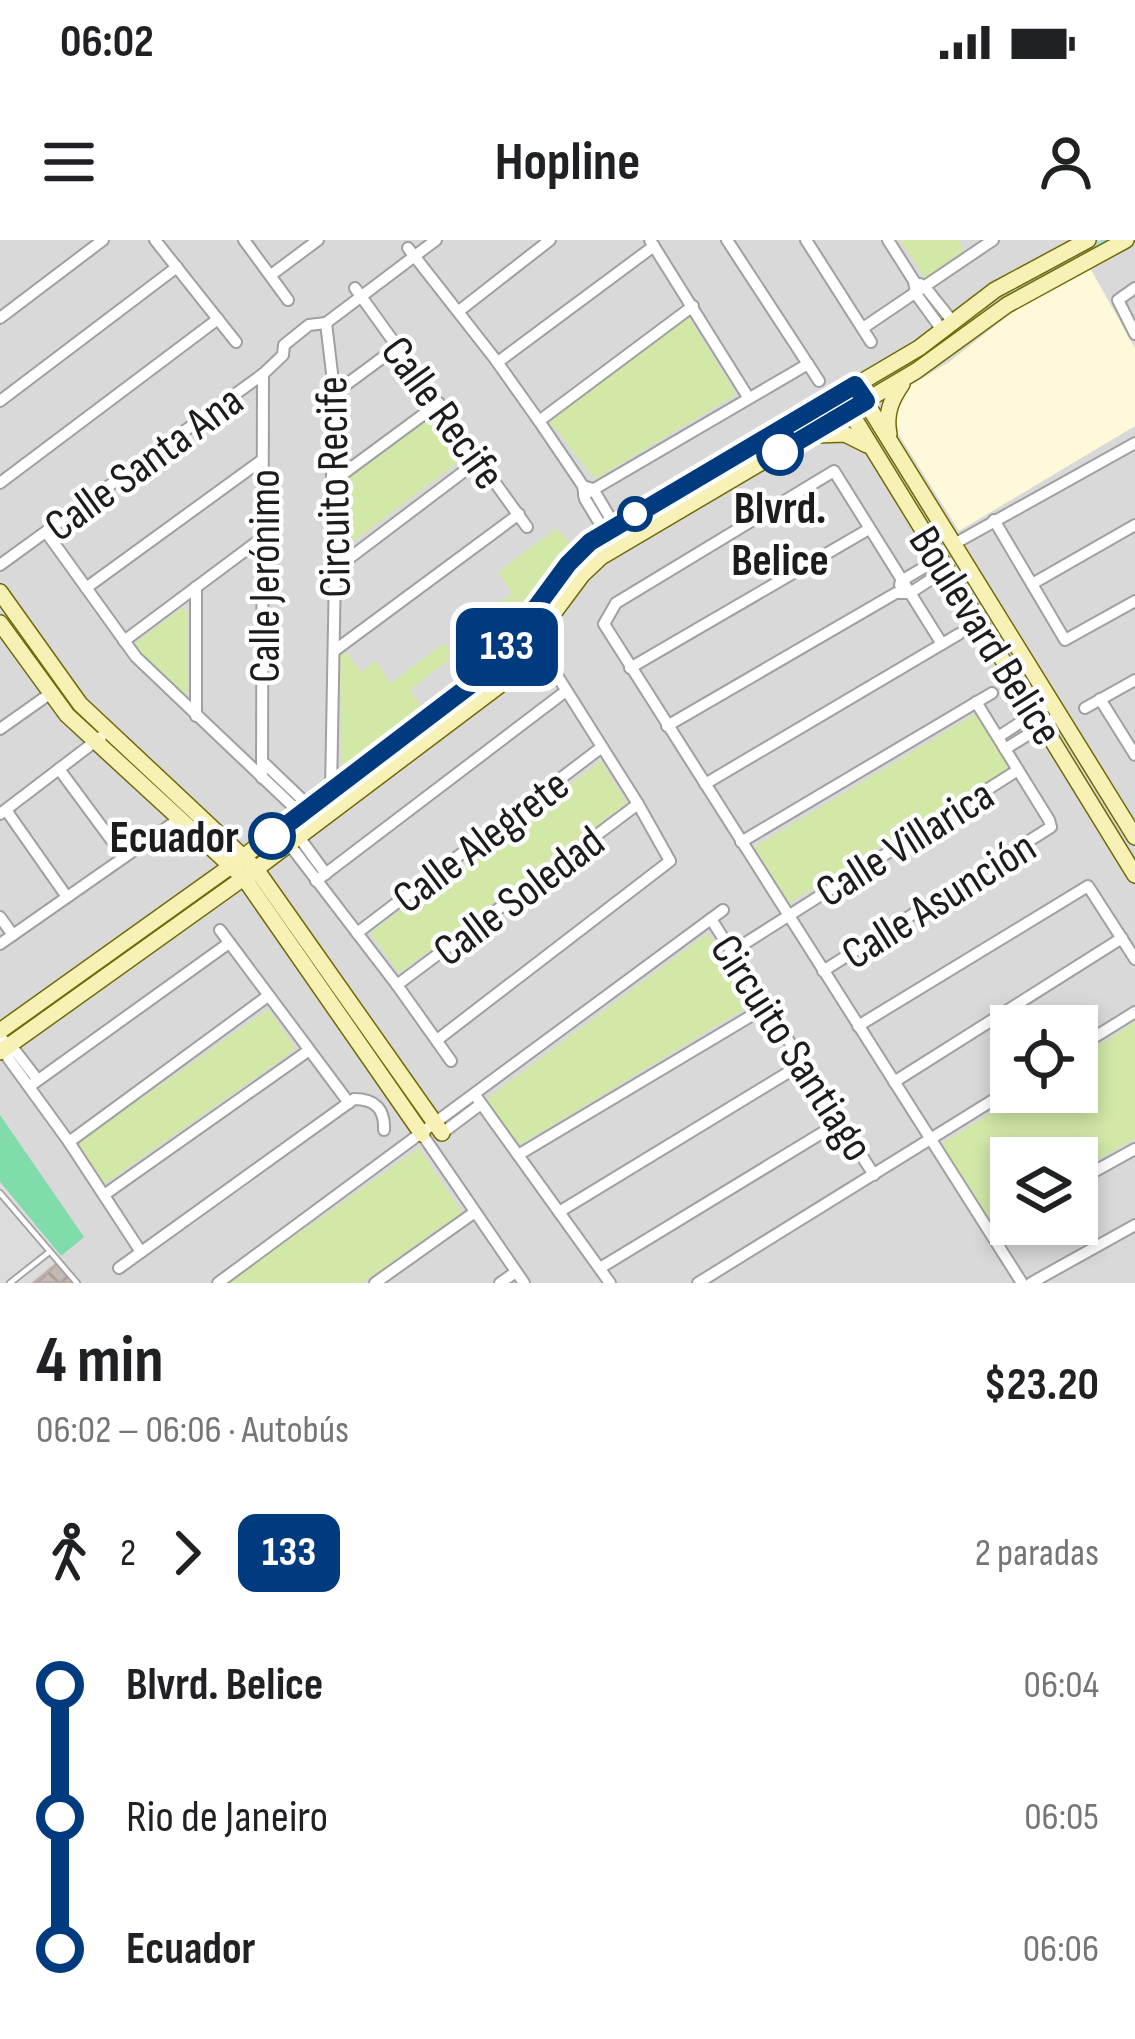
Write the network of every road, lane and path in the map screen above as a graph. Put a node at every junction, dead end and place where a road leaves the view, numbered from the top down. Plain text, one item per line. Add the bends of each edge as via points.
1 (103, 240) edge
2 (155, 240) edge
3 (244, 240) edge
4 (318, 240) edge
5 (436, 240) edge
6 (550, 240) edge
7 (727, 240) edge
8 (806, 240) edge
9 (887, 240) edge
10 (992, 240) edge
11 (1088, 240) edge
12 (1126, 240) edge
13 (652, 243) edge
14 (971, 245) edge
15 (411, 252) junction
16 (177, 267) junction
17 (271, 275) junction
18 (918, 288) junction
19 (1135, 288) edge
20 (358, 292) junction
21 (288, 300) dead end
22 (693, 306) junction
23 (459, 311) junction
24 (0, 318) edge
25 (218, 319) junction
26 (326, 323) junction
27 (947, 326) junction
28 (863, 328) junction
29 (1135, 334) edge
30 (236, 342) dead end
31 (871, 342) dead end
32 (397, 346) junction
33 (283, 355) joint
34 (498, 362) junction
35 (808, 364) junction
36 (263, 374) junction
37 (907, 377) junction
38 (819, 381) dead end
39 (855, 385) junction
40 (839, 394) junction
41 (332, 395) junction
42 (748, 397) junction
43 (0, 401) edge
44 (866, 401) junction
45 (439, 403) junction
46 (849, 411) junction
47 (539, 422) junction
48 (801, 439) junction
49 (1135, 442) edge
50 (891, 443) junction
51 (876, 454) junction
52 (262, 460) junction
53 (479, 460) junction
54 (332, 482) junction
55 (0, 483) edge
56 (587, 490) junction
57 (519, 514) junction
58 (994, 520) junction
59 (1135, 525) edge
60 (527, 527) dead end
61 (610, 529) junction
62 (869, 529) junction
63 (46, 532) junction
64 (262, 538) junction
65 (954, 544) junction
66 (943, 563) junction
67 (0, 565) edge
68 (335, 569) junction
69 (1032, 584) junction
70 (86, 587) junction
71 (196, 587) junction
72 (903, 589) junction
73 (0, 592) edge
74 (1135, 601) edge
75 (0, 623) edge
76 (959, 634) dead end
77 (124, 641) junction
78 (6, 642) edge
79 (942, 644) junction
80 (334, 651) junction
81 (630, 668) junction
82 (558, 677) dead end
83 (1135, 680) edge
84 (566, 691) junction
85 (51, 692) junction
86 (992, 693) dead end
87 (1100, 699) junction
88 (976, 702) junction
89 (1085, 708) dead end
90 (1056, 709) junction
91 (196, 716) junction
92 (1039, 719) junction
93 (667, 726) junction
94 (0, 729) edge
95 (102, 736) junction
96 (1002, 743) junction
97 (602, 747) junction
98 (1135, 755) edge
99 (264, 763) junction
100 (59, 769) junction
101 (1018, 770) junction
102 (262, 778) junction
103 (704, 784) junction
104 (331, 791) junction
105 (638, 804) junction
106 (305, 810) junction
107 (3, 812) edge
108 (179, 819) junction
109 (1135, 837) edge
110 (294, 841) junction
111 (741, 842) junction
112 (124, 857) junction
113 (244, 868) junction
114 (1135, 875) edge
115 (321, 878) junction
116 (67, 897) junction
117 (723, 910) dead end
118 (790, 914) junction
119 (0, 917) edge
120 (711, 919) junction
121 (220, 930) dead end
122 (358, 933) junction
123 (13, 935) junction
124 (1122, 938) junction
125 (229, 943) junction
126 (0, 944) edge
127 (734, 951) junction
128 (1135, 959) edge
129 (823, 971) junction
130 (397, 985) junction
131 (268, 996) junction
132 (766, 1007) junction
133 (1135, 1012) edge
134 (858, 1026) junction
135 (1098, 1035) edge
136 (437, 1040) junction
137 (2, 1042) edge
138 (308, 1051) junction
139 (451, 1061) dead end
140 (802, 1064) junction
141 (894, 1082) junction
142 (33, 1083) junction
143 (478, 1099) junction
144 (990, 1102) edge
145 (349, 1103) junction
146 (840, 1121) junction
147 (384, 1130) dead end
148 (432, 1134) junction
149 (931, 1139) junction
150 (69, 1142) junction
151 (1135, 1149) edge
152 (518, 1155) junction
153 (1098, 1169) edge
154 (874, 1175) junction
155 (0, 1195) edge
156 (104, 1195) junction
157 (475, 1212) junction
158 (559, 1212) junction
159 (1135, 1225) edge
160 (988, 1230) joint
161 (50, 1252) junction
162 (141, 1252) junction
163 (119, 1268) dead end
164 (599, 1268) junction
165 (520, 1277) edge
166 (10, 1283) edge
167 (77, 1283) edge
168 (218, 1283) edge
169 (375, 1283) edge
170 (500, 1283) edge
171 (610, 1283) edge
172 (698, 1283) edge
173 (1027, 1283) edge

1 - 24 street
2 - 16 street
3 - 17 street
4 - 17 street
5 - 15 street
6 - 23 street
7 - 35 street
8 - 28 street
9 - 18 street
10 - 14 street
11 - 27 main road
12 - 37 main road via 1006,305
13 - 22 street
13 - 34 street
14 - 18 street
15 - 20 street
15 - 23 street
16 - 25 street
16 - 43 street
17 - 21 street
18 - 27 street
18 - 28 street
19 - 29 street via 1118,300
20 - 26 street, Calle Recife
20 - 32 street, Calle Recife
22 - 42 street
22 - 47 street
23 - 34 street
25 - 30 street
25 - 55 street
26 - 33 street, Calle Recife via 309,326
26 - 41 street, Circuito Recife
27 - 39 main road
28 - 31 street
32 - 41 street
32 - 45 street, Calle Recife
33 - 36 street, Calle Santa Ana
34 - 47 street
35 - 38 street
35 - 42 street
36 - 52 street, Calle Jerónimo
36 - 63 street, Calle Santa Ana
37 - 44 main road
37 - 50 main road via 887,418
39 - 40 main road
39 - 44 main road, Boulevard Belice
40 - 46 main road, Boulevard Belice
40 - 61 main road
41 - 54 street, Circuito Recife
42 - 56 street
44 - 46 main road
44 - 50 main road, Boulevard Belice
45 - 53 street, Calle Recife
45 - 54 street
46 - 48 main road
46 - 51 main road, Boulevard Belice
47 - 56 street
48 - 51 main road via 844,434
48 - 110 main road via 602,557 500,685
49 - 58 street
50 - 65 main road, Boulevard Belice
51 - 66 main road, Boulevard Belice
52 - 64 street, Calle Jerónimo
52 - 70 street
53 - 57 street, Calle Recife
53 - 68 street
54 - 68 street, Circuito Recife
56 - 61 street
57 - 60 street, Calle Recife
57 - 80 street, Circuito Recife
58 - 65 street
58 - 69 street
59 - 69 street
61 - 104 main road via 578,553 490,670
62 - 72 street
62 - 81 street
62 - 81 street via 834,471 616,603 604,624
63 - 67 street, Calle Santa Ana
63 - 70 street
64 - 71 street
64 - 99 street, Calle Jerónimo
65 - 90 main road, Boulevard Belice
66 - 72 street
66 - 92 main road, Boulevard Belice
68 - 80 street, Circuito Recife
69 - 74 street via 1065,640
70 - 77 street
71 - 77 street
71 - 91 street
72 - 79 street
72 - 93 street
73 - 95 main road
75 - 78 main road
76 - 79 street
77 - 91 street
78 - 85 main road
79 - 103 street
80 - 104 street, Circuito Recife
81 - 93 street
82 - 84 street
83 - 87 street
84 - 97 street
84 - 115 street
85 - 94 street
85 - 95 main road via 67,715
86 - 88 street
87 - 89 street
87 - 98 street
88 - 96 street, Calle Asunción
88 - 111 street
90 - 92 street
90 - 109 main road, Boulevard Belice
91 - 102 street
92 - 96 street
92 - 114 main road, Boulevard Belice
93 - 103 street
95 - 100 street
95 - 108 main road
95 - 113 main road
96 - 101 street, Calle Asunción
97 - 105 street
97 - 122 street, Calle Alegrete
99 - 102 street, Calle Jerónimo
99 - 106 street
100 - 107 street
100 - 112 street
101 - 118 street, Calle Villarica
101 - 129 street, Calle Asunción via 1051,827
102 - 106 street
103 - 111 street
104 - 106 main road
105 - 130 street, Calle Soledad
105 - 136 street via 669,854 667,867
106 - 113 main road
107 - 116 street
108 - 112 street
108 - 113 main road
110 - 113 main road
110 - 115 street
111 - 118 street
112 - 116 street
113 - 137 main road
113 - 148 main road
115 - 122 street
116 - 123 street
117 - 120 street, Circuito Santiago
118 - 127 street, Calle Villarica
118 - 129 street
119 - 123 street
120 - 127 street, Circuito Santiago
120 - 143 street, Circuito Santiago
121 - 125 street
122 - 130 street
123 - 126 street
124 - 128 street
124 - 134 street via 1088,886
124 - 141 street
125 - 131 street
125 - 142 street
127 - 132 street, Circuito Santiago
129 - 134 street
130 - 136 street
131 - 138 street
131 - 150 street
132 - 140 street, Circuito Santiago
132 - 152 street
133 - 135 street
134 - 141 street
136 - 139 street
137 - 142 street
138 - 145 street
138 - 156 street
140 - 146 street, Circuito Santiago
140 - 158 street
141 - 149 street
142 - 150 street
143 - 148 street, Circuito Santiago
143 - 152 street
144 - 149 street, Circuito Santiago
145 - 147 street via 362,1099 380,1108
145 - 162 street
146 - 154 street, Circuito Santiago
146 - 164 street
148 - 157 street
148 - 168 street, Circuito Santiago
149 - 154 street, Circuito Santiago
149 - 160 street
150 - 156 street
151 - 153 street
152 - 158 street
154 - 172 street, Circuito Santiago
155 - 161 lane
156 - 162 street
157 - 165 street
157 - 169 street
158 - 164 street
159 - 173 street
160 - 173 street
161 - 166 lane
161 - 167 lane
162 - 163 street
164 - 171 street
165 - 170 street

